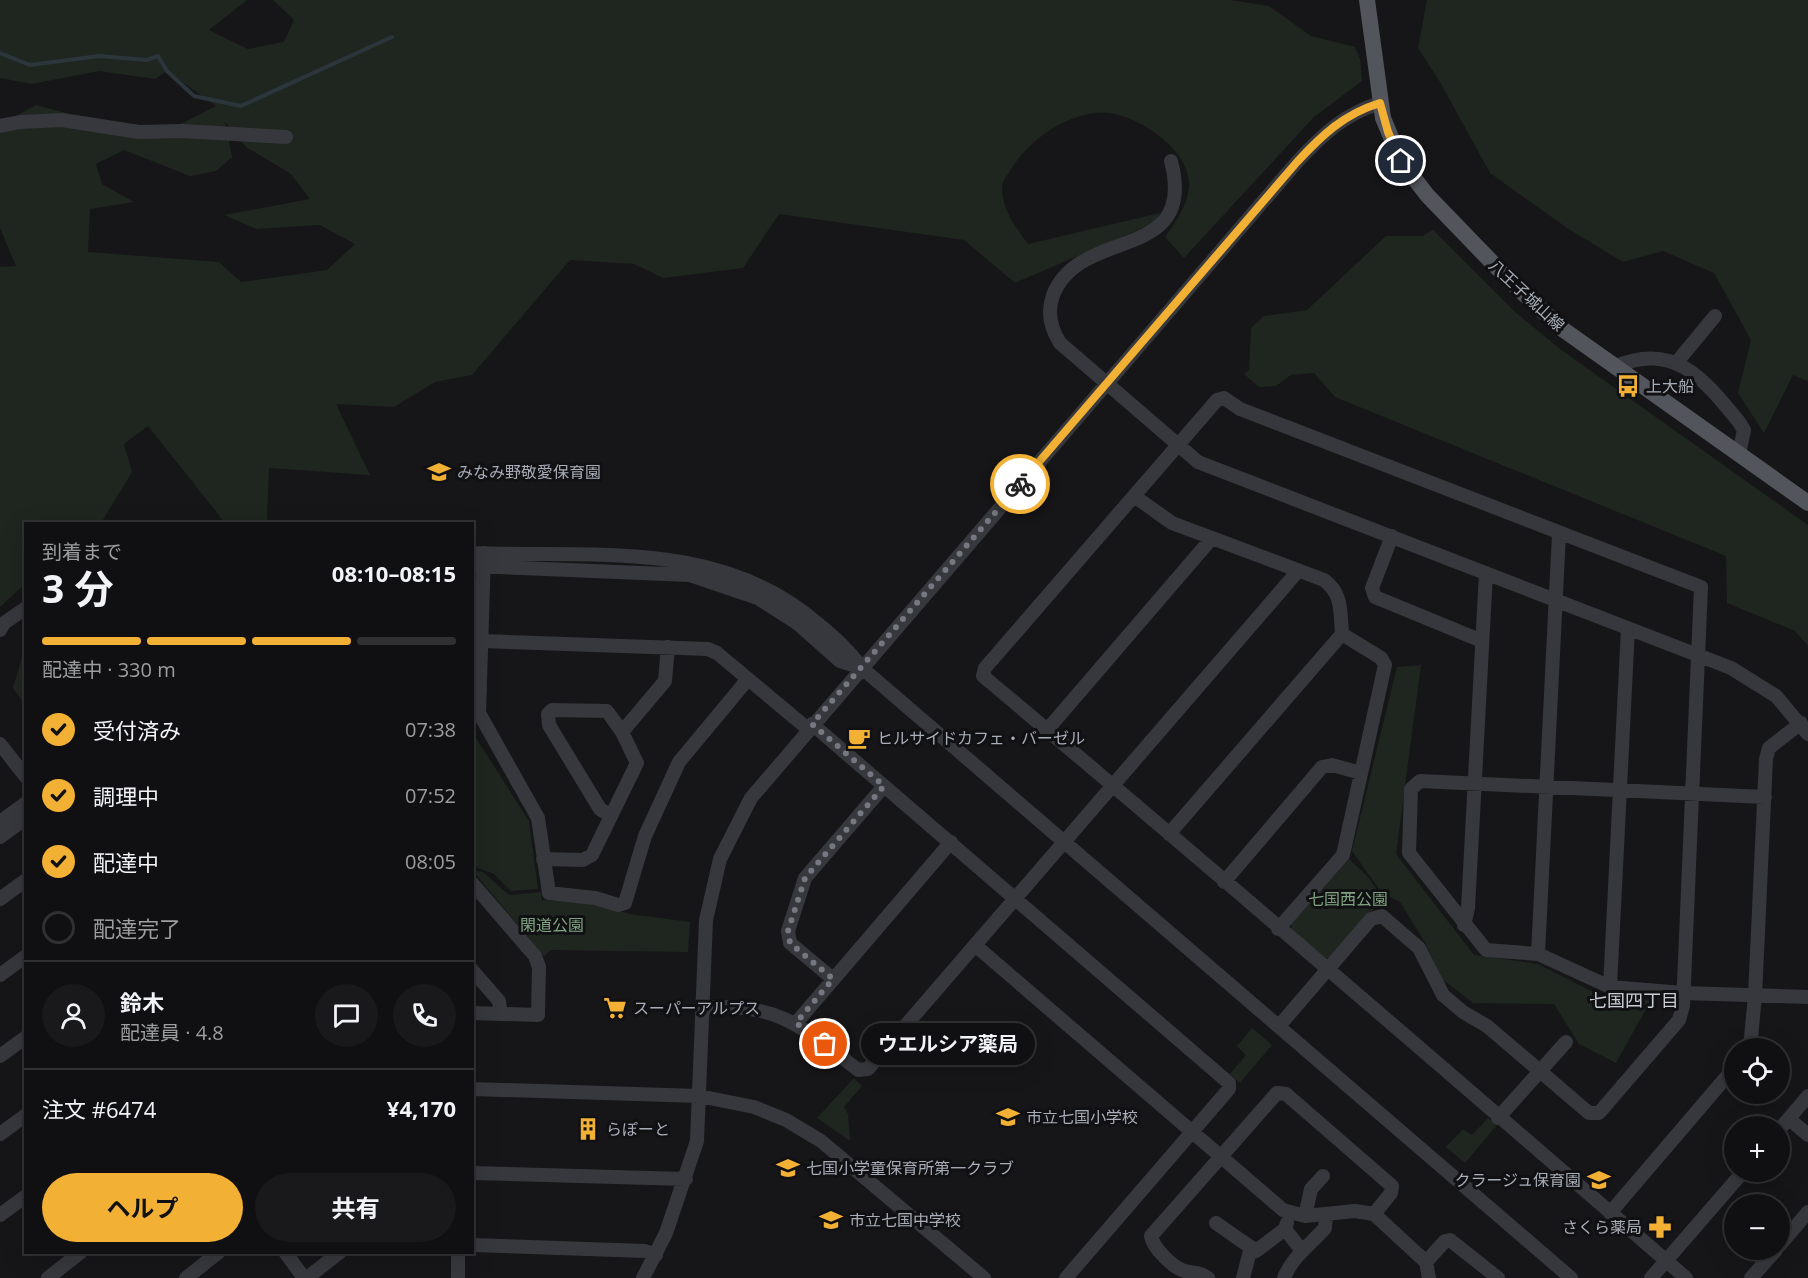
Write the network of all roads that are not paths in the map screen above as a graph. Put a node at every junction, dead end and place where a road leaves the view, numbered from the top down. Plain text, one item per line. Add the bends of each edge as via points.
1 (1367, 0) edge
2 (1380, 103) junction
3 (0, 126) edge
4 (286, 137) dead end
5 (1171, 161) dead end
6 (1715, 316) dead end
7 (1677, 362) junction
8 (1614, 367) junction
9 (1106, 383) junction
10 (1178, 445) junction
11 (1739, 454) junction
12 (1134, 496) junction
13 (1808, 503) edge
14 (1559, 534) junction
15 (1392, 536) junction
16 (1212, 538) junction
17 (478, 560) edge
18 (1298, 571) junction
19 (1486, 573) junction
20 (1556, 600) junction
21 (24, 609) edge
22 (1628, 628) junction
23 (0, 630) edge
24 (1342, 634) junction
25 (483, 640) junction
26 (1482, 640) junction
27 (668, 647) junction
28 (1699, 654) junction
29 (862, 668) junction
30 (748, 679) junction
31 (810, 727) junction
32 (1804, 728) edge
33 (1047, 730) junction
34 (622, 732) junction
35 (0, 744) edge
36 (1361, 773) junction
37 (24, 774) edge
38 (1476, 782) junction
39 (884, 786) junction
40 (1548, 786) junction
41 (1114, 787) junction
42 (1620, 789) junction
43 (1692, 793) junction
44 (1765, 797) junction
45 (24, 804) edge
46 (611, 816) junction
47 (24, 819) edge
48 (0, 822) edge
49 (1169, 834) junction
50 (0, 837) edge
51 (951, 843) junction
52 (1065, 843) junction
53 (543, 859) junction
54 (24, 881) edge
55 (1224, 882) junction
56 (474, 885) edge
57 (0, 899) edge
58 (1017, 899) junction
59 (1464, 925) junction
60 (1278, 929) junction
61 (976, 946) junction
62 (1538, 954) junction
63 (24, 957) edge
64 (1328, 971) junction
65 (474, 972) edge
66 (0, 975) edge
67 (833, 979) junction
68 (1610, 987) junction
69 (1683, 993) junction
70 (1755, 996) junction
71 (1808, 997) edge
72 (701, 1008) junction
73 (474, 1013) edge
74 (501, 1014) junction
75 (796, 1023) junction
76 (1279, 1026) junction
77 (24, 1038) edge
78 (1751, 1038) edge
79 (1566, 1042) dead end
80 (0, 1056) edge
81 (1540, 1071) junction
82 (1724, 1080) edge
83 (474, 1089) edge
84 (699, 1096) junction
85 (1808, 1096) edge
86 (24, 1116) edge
87 (1498, 1118) junction
88 (1790, 1118) edge
89 (1790, 1120) edge
90 (1193, 1131) junction
91 (0, 1134) edge
92 (1808, 1135) edge
93 (1221, 1156) junction
94 (474, 1173) edge
95 (1323, 1176) dead end
96 (686, 1179) junction
97 (1734, 1182) edge
98 (24, 1197) edge
99 (2, 1209) edge
100 (1291, 1212) junction
101 (1808, 1212) edge
102 (1610, 1213) junction
103 (1326, 1214) junction
104 (1374, 1214) junction
105 (1305, 1216) junction
106 (1216, 1222) dead end
107 (1285, 1229) junction
108 (1790, 1233) edge
109 (474, 1245) edge
110 (1251, 1247) junction
111 (1302, 1251) junction
112 (78, 1254) edge
113 (216, 1254) edge
114 (287, 1254) edge
115 (337, 1254) edge
116 (458, 1254) edge
117 (656, 1255) junction
118 (1767, 1260) edge
119 (1666, 1261) junction
120 (1426, 1262) junction
121 (48, 1278) edge
122 (186, 1278) edge
123 (306, 1278) edge
124 (458, 1278) edge
125 (644, 1278) edge
126 (984, 1278) edge
127 (1066, 1278) edge
128 (1208, 1278) edge
129 (1242, 1278) edge
130 (1284, 1278) edge
131 (1429, 1278) edge
132 (1498, 1278) edge
133 (1571, 1278) edge
134 (1651, 1278) edge
135 (1686, 1278) edge
136 (1751, 1278) edge

1 - 2 main road, 八王子城山線
2 - 8 main road, 八王子城山線 via 1394,147 1427,195 1534,304
2 - 9 street via 1345,117 1322,135
3 - 4 street via 62,120 139,132
5 - 9 street via 1177,180 1176,196 1166,219 1156,230 1068,270 1051,301 1052,328 1060,343
6 - 7 street
7 - 8 street via 1635,358
7 - 11 street via 1710,389 1739,422 1744,430
8 - 11 main road, 八王子城山線
9 - 10 street
9 - 29 street
10 - 12 street
10 - 14 street via 1217,400 1224,398 1240,409
10 - 15 street via 1207,466
11 - 13 main road, 八王子城山線
12 - 16 street via 1172,523
12 - 33 street via 983,671 983,676
14 - 20 street
14 - 28 street via 1701,587
15 - 19 street
15 - 26 street via 1372,588 1375,597
16 - 18 street
16 - 33 street
17 - 25 street
17 - 29 street via 690,575 758,598 797,623 840,661
18 - 24 street via 1334,587 1340,599
18 - 41 street
19 - 20 street
19 - 26 street
20 - 22 street
20 - 40 street
21 - 23 street
22 - 28 street
22 - 42 street
24 - 36 street via 1381,658 1385,665
24 - 49 street
25 - 27 street
25 - 53 street via 479,713 536,813
26 - 38 street
27 - 30 street via 717,653
27 - 34 street via 664,681
28 - 32 street via 1761,685
28 - 43 street
29 - 31 street
29 - 52 street
30 - 31 street
30 - 53 street via 679,762 645,836 624,904 549,893
31 - 39 street
31 - 72 street via 751,798 720,859 706,920
32 - 44 street via 1769,748
33 - 41 street
34 - 46 street via 637,762
34 - 46 street via 612,715 603,710 558,709 548,714 549,725 600,809
35 - 37 street
36 - 55 street via 1332,765 1322,767
36 - 60 street via 1342,855
38 - 40 street
38 - 59 street
38 - 59 street via 1420,781 1411,789 1409,852
39 - 51 street
39 - 67 street via 805,878 788,931 790,943
40 - 42 street
40 - 62 street
41 - 49 street
41 - 52 street
42 - 43 street
42 - 68 street
43 - 44 street
43 - 69 street
44 - 70 street
45 - 48 street
46 - 53 street via 590,857
47 - 50 street
49 - 55 street
51 - 58 street
51 - 67 street
52 - 58 street
52 - 76 street
54 - 57 street
55 - 60 street
56 - 74 street via 535,956 539,967 538,1015
58 - 61 street
58 - 90 street via 1229,1083 1229,1089
59 - 62 street via 1486,950
60 - 64 street
61 - 75 street via 868,1069 858,1070
61 - 90 street
62 - 68 street
63 - 66 street
64 - 76 street
64 - 81 street via 1371,919 1382,916 1419,948 1443,995
64 - 87 street
65 - 74 street via 499,1001
67 - 75 street
68 - 69 street
69 - 70 street
69 - 81 street via 1679,1020 1599,1113 1589,1113
70 - 71 street
70 - 78 street
72 - 75 street via 752,1009
72 - 84 street
73 - 74 street
76 - 133 street
77 - 80 street
79 - 81 street
81 - 87 street
82 - 102 street
83 - 84 street
84 - 96 street via 698,1134
84 - 126 street via 754,1107 821,1141
85 - 88 street
86 - 91 street
87 - 102 street
89 - 92 street
90 - 93 street
90 - 127 street
93 - 100 street via 1263,1195
93 - 104 street via 1273,1096 1286,1094 1392,1186
93 - 128 street via 1151,1236 1153,1245 1183,1271 1200,1272
94 - 96 street
95 - 105 street via 1311,1189
96 - 117 street
97 - 119 street
98 - 99 street
100 - 105 street
100 - 107 street
101 - 108 street
102 - 119 street
103 - 104 street
103 - 105 street
103 - 111 street via 1324,1228
104 - 120 street
106 - 110 street
107 - 110 street via 1256,1251
107 - 111 street
109 - 117 street via 645,1251
110 - 129 street
111 - 130 street
112 - 121 street
113 - 122 street
114 - 123 street
115 - 123 street
116 - 124 street
117 - 125 street
118 - 136 street
119 - 134 street
119 - 135 street
120 - 131 street
120 - 132 street via 1450,1240

